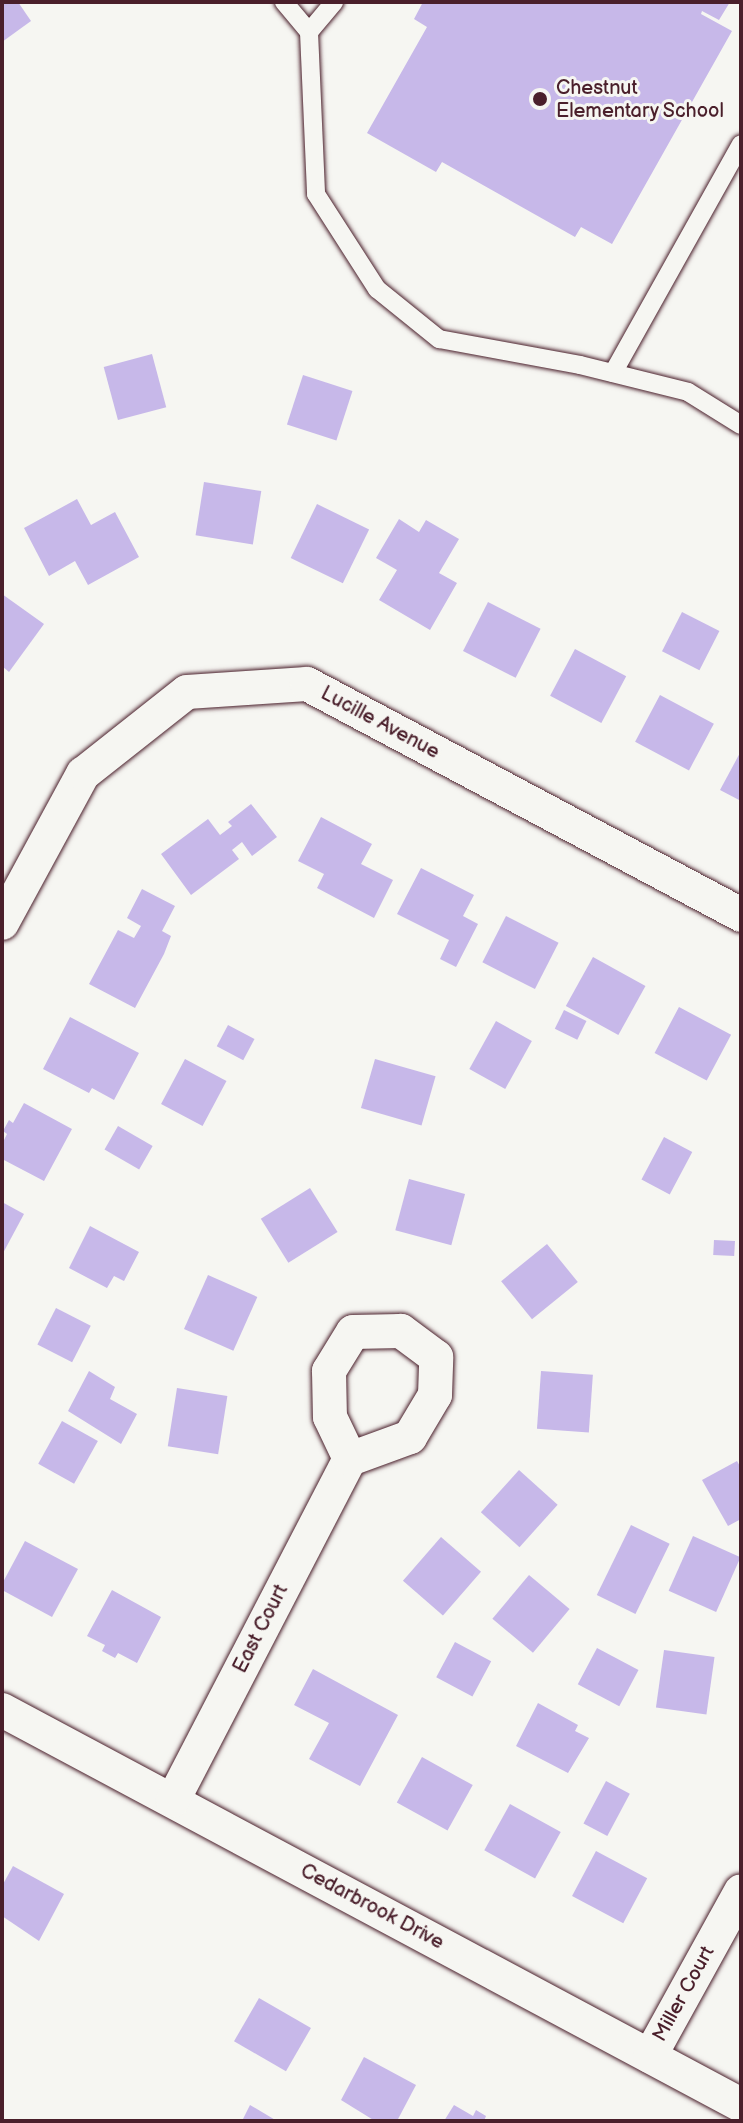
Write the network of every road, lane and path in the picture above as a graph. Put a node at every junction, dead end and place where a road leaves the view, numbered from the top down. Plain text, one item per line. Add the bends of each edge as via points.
1 (284, 2) edge
2 (334, 2) edge
3 (309, 32) junction
4 (741, 144) edge
5 (613, 373) junction
6 (741, 425) edge
7 (741, 915) edge
8 (2, 923) edge
9 (350, 1459) dead end
10 (2, 1710) edge
11 (173, 1800) junction
12 (741, 1891) edge
13 (650, 2056) junction
14 (741, 2105) edge

1 - 3 lane
2 - 3 lane
3 - 5 lane via 316,194 377,289 439,339
4 - 5 lane
5 - 6 lane via 688,392
7 - 8 street, Lucille Avenue via 307,684 187,692 83,774
9 - 11 street, East Court
10 - 11 street, Cedarbrook Drive
11 - 13 street, Cedarbrook Drive
12 - 13 street, Miller Court
13 - 14 street, Cedarbrook Drive

